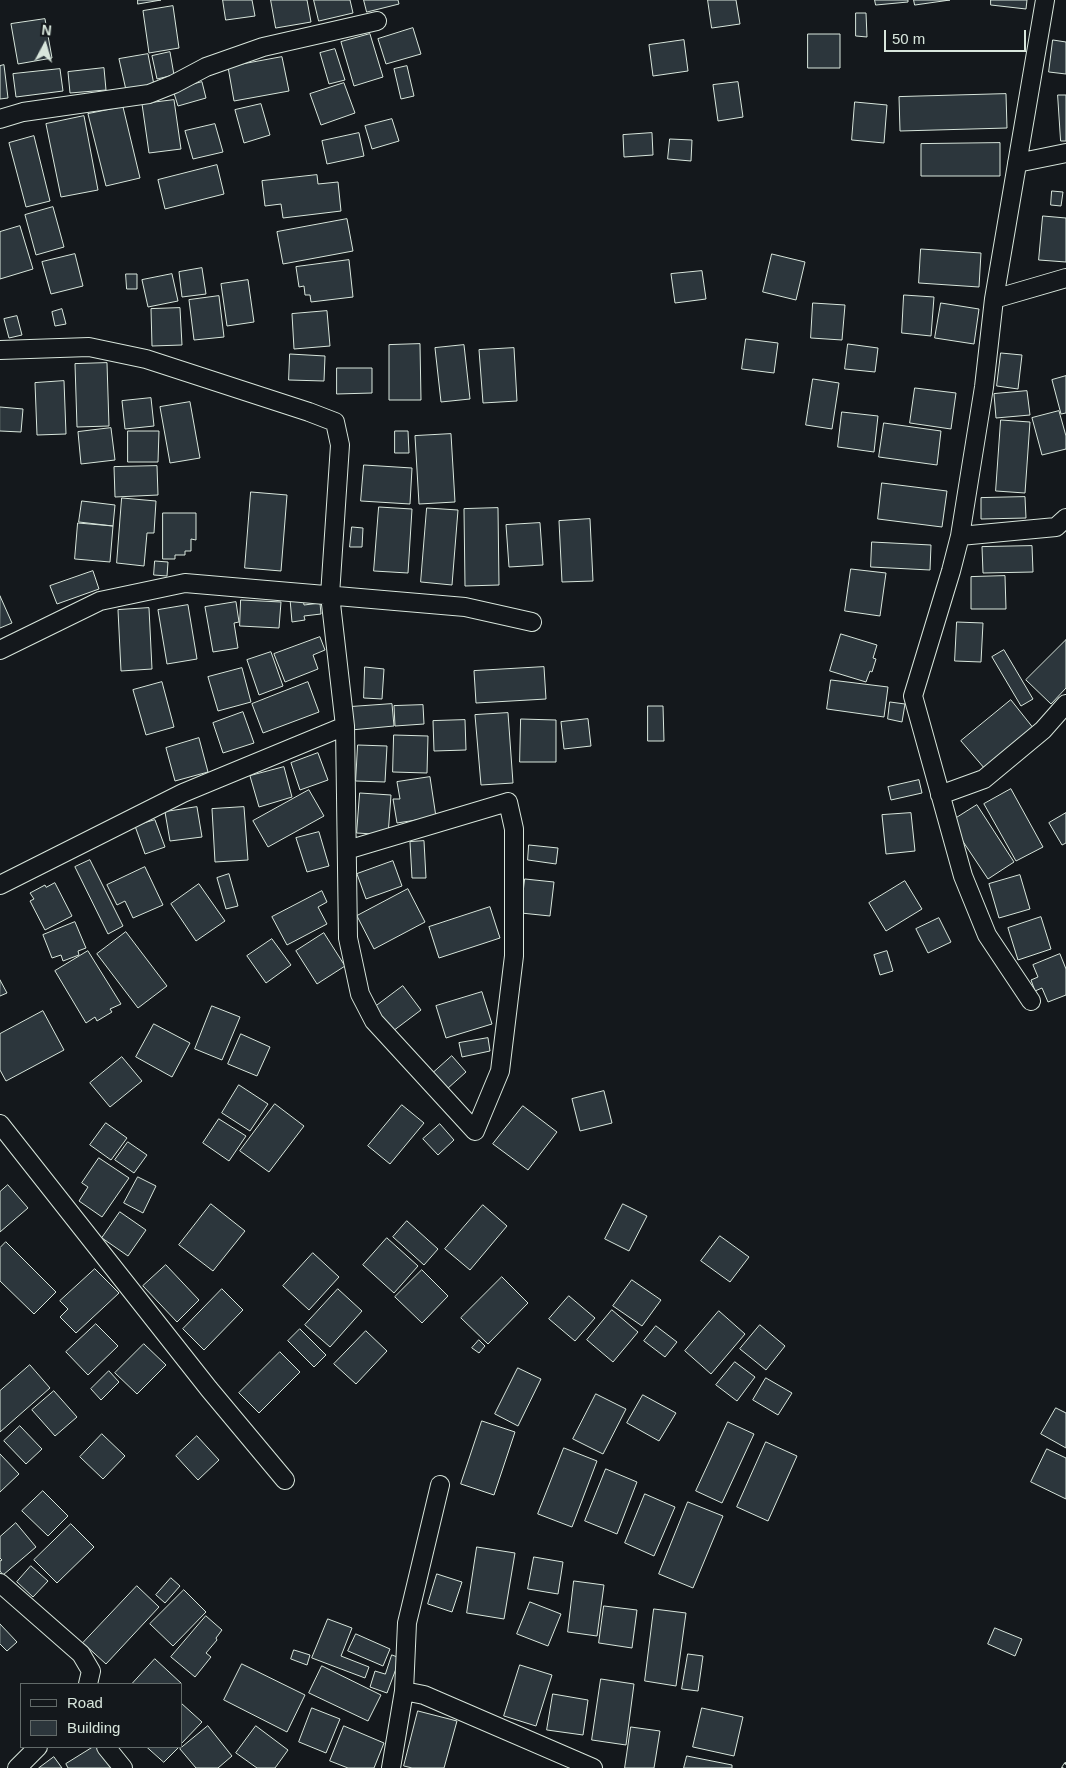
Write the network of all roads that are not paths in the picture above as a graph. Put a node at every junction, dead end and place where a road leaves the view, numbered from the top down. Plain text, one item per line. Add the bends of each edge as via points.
1 (1045, 0) edge
2 (377, 21) dead end
3 (0, 119) edge
4 (1066, 153) edge
5 (1016, 163) junction
6 (1066, 278) edge
7 (994, 299) junction
8 (0, 350) edge
9 (1066, 518) edge
10 (960, 536) junction
11 (330, 595) junction
12 (532, 622) dead end
13 (0, 650) edge
14 (1066, 704) edge
15 (345, 726) junction
16 (940, 795) junction
17 (347, 850) junction
18 (0, 885) edge
19 (1031, 1001) dead end
20 (0, 1124) edge
21 (285, 1480) dead end
22 (440, 1485) dead end
23 (0, 1583) edge
24 (88, 1683) edge
25 (404, 1691) junction
26 (37, 1748) edge
27 (107, 1748) edge
28 (17, 1768) edge
29 (123, 1768) edge
30 (391, 1768) edge
31 (592, 1768) edge

1 - 5 street
2 - 3 street via 263,47 206,67 149,94 23,112
4 - 5 street
5 - 7 street
6 - 7 street
7 - 10 street via 984,387
8 - 11 street via 89,347 146,359 335,422 340,445
9 - 10 street via 1056,527
10 - 16 street via 913,696
11 - 12 street via 465,607
11 - 13 street via 185,583 100,601
11 - 15 street
14 - 16 street via 1044,730 984,779
15 - 17 street
15 - 18 street via 183,793
16 - 19 street via 963,876 987,935
17 - 17 street via 508,802 514,829 514,956 500,1071 475,1131 374,1021 360,994 348,938
20 - 21 street
22 - 25 street via 407,1623
23 - 24 street via 81,1654 91,1671
25 - 30 street
25 - 31 street via 424,1695
26 - 28 street
27 - 29 street

